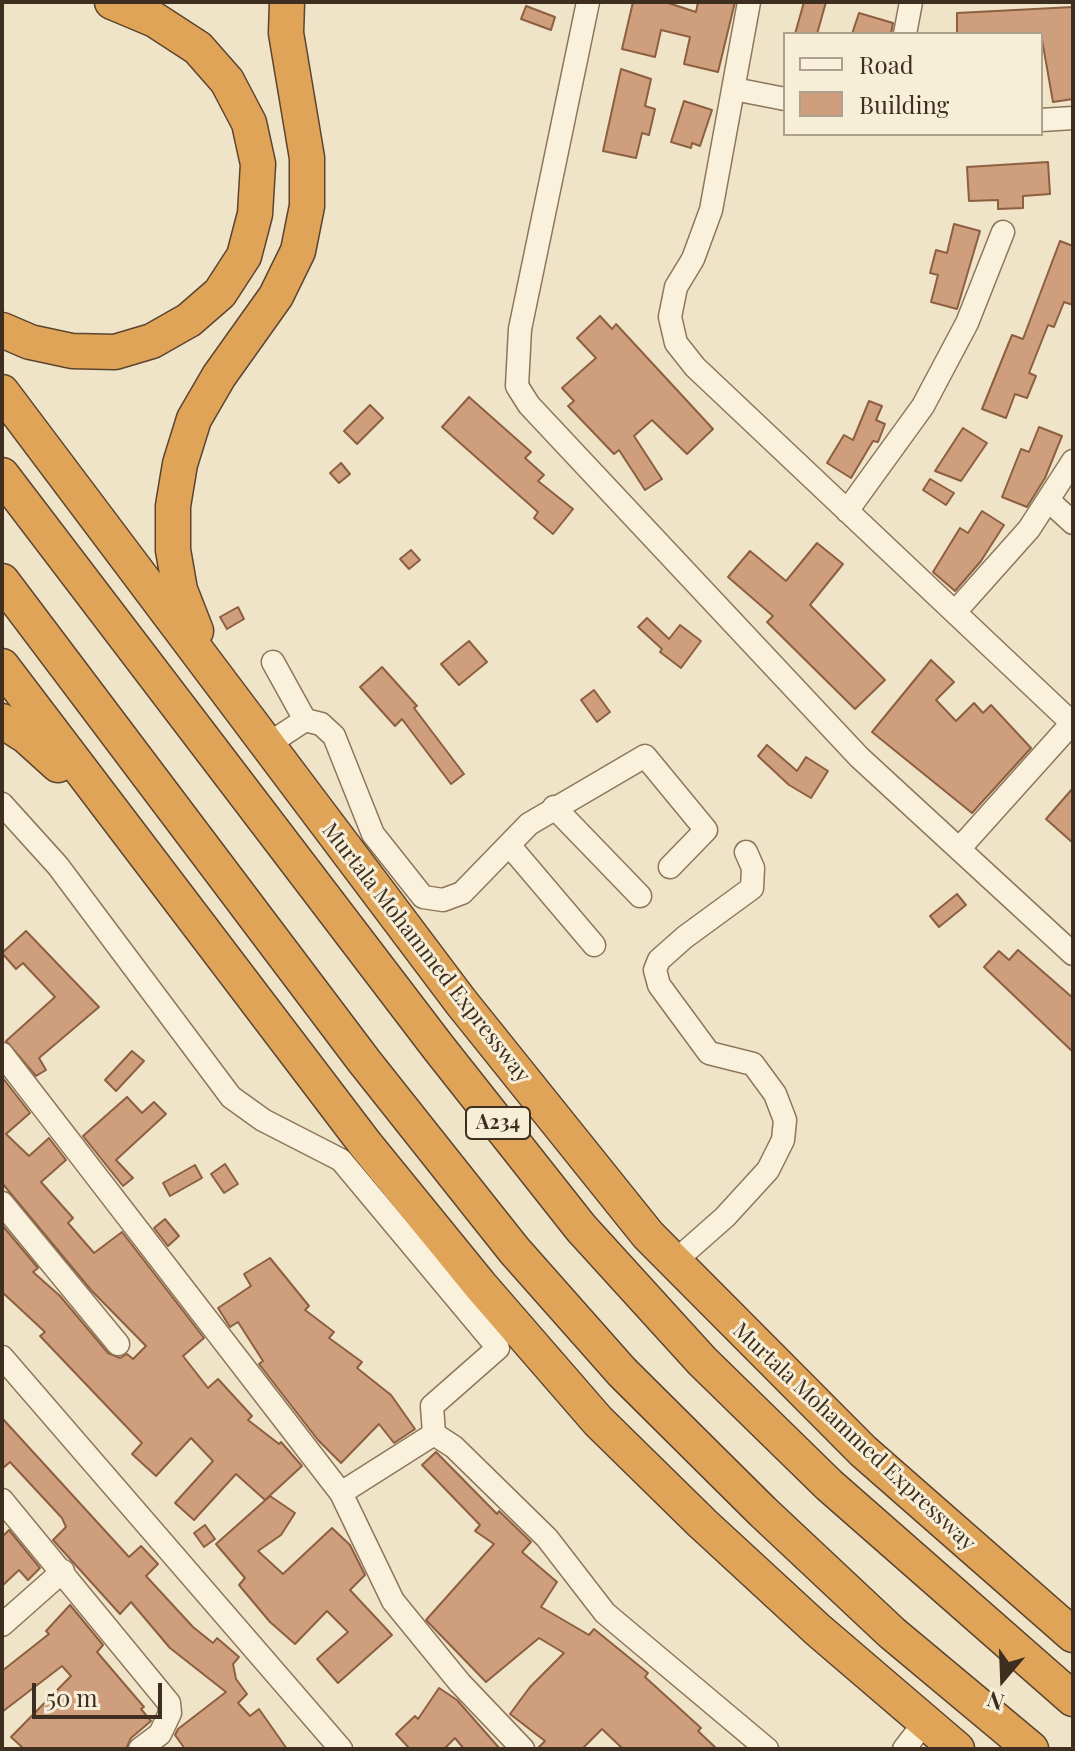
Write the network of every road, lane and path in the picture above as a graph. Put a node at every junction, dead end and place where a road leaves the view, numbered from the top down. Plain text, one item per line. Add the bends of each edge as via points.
1 (112, 2) edge
2 (287, 2) edge
3 (588, 2) edge
4 (749, 2) edge
5 (911, 2) edge
6 (905, 32) edge
7 (734, 89) junction
8 (783, 99) edge
9 (1073, 118) edge
10 (1043, 120) edge
11 (1003, 232) dead end
12 (2, 330) edge
13 (2, 392) edge
14 (1073, 461) edge
15 (2, 475) edge
16 (1048, 500) junction
17 (847, 511) junction
18 (1073, 523) edge
19 (2, 581) edge
20 (955, 612) junction
21 (273, 662) dead end
22 (2, 666) edge
23 (239, 708) junction
24 (305, 720) junction
25 (2, 721) edge
26 (1072, 724) edge
27 (267, 745) junction
28 (2, 804) edge
29 (554, 807) junction
30 (137, 845) junction
31 (509, 845) junction
32 (959, 849) junction
33 (746, 852) dead end
34 (670, 867) dead end
35 (640, 896) dead end
36 (594, 945) dead end
37 (1073, 954) edge
38 (2, 1054) edge
39 (2, 1203) edge
40 (674, 1262) junction
41 (118, 1344) dead end
42 (2, 1357) edge
43 (434, 1434) junction
44 (863, 1451) junction
45 (341, 1493) junction
46 (2, 1500) edge
47 (702, 1523) junction
48 (63, 1571) junction
49 (2, 1625) edge
50 (988, 1628) junction
51 (892, 1633) junction
52 (1073, 1635) edge
53 (1073, 1699) edge
54 (925, 1722) junction
55 (166, 1742) edge
56 (140, 1749) edge
57 (341, 1749) edge
58 (523, 1749) edge
59 (767, 1749) edge
60 (904, 1749) edge
61 (957, 1749) edge
62 (1031, 1749) edge

1 - 12 highway via 155,20 198,48 227,81 249,123 258,164 255,214 244,256 220,293 189,320 152,341 115,352 72,351
2 - 23 highway via 286,33 307,158 307,206 298,251 276,296 194,419 173,506 180,590 202,644
3 - 32 street via 520,329 517,386 529,405 859,757
4 - 7 street
5 - 6 street
7 - 8 street
7 - 17 street via 711,210 676,287 670,317 676,343
9 - 10 street
11 - 17 street via 967,323 923,406
13 - 23 highway, Murtala Mohammed Expressway
14 - 16 street
15 - 50 highway, A234 via 581,1228 713,1371 829,1485
16 - 18 street
16 - 20 street
17 - 20 street
19 - 51 highway, A234 via 355,1049 514,1250 622,1372
20 - 26 street
21 - 24 street
22 - 30 highway
23 - 27 highway, Murtala Mohammed Expressway
24 - 27 street
24 - 31 street via 321,724 334,736 373,834 423,897 443,900 462,893
25 - 30 highway via 26,736
26 - 32 street
27 - 40 highway, Murtala Mohammed Expressway via 461,1002
28 - 43 street via 58,866 231,1097 263,1120 341,1160 498,1348 432,1406
29 - 31 street
29 - 34 street via 649,756 706,830
29 - 35 street
30 - 47 highway via 480,1285 598,1421
31 - 36 street
32 - 37 street
33 - 40 street via 753,868 752,888 685,937 655,970 659,985 709,1053 753,1064 775,1094 785,1120 783,1140 768,1170
38 - 45 street
39 - 41 street
40 - 44 highway, Murtala Mohammed Expressway
42 - 57 street
43 - 45 street
43 - 59 street via 547,1538 605,1613
44 - 50 highway
44 - 52 highway, Murtala Mohammed Expressway
45 - 58 street via 393,1601
46 - 48 street
47 - 51 highway
47 - 54 highway
48 - 49 street
48 - 55 street via 169,1703
50 - 53 highway, A234
51 - 62 highway, A234
54 - 60 street
54 - 61 highway
55 - 56 street

